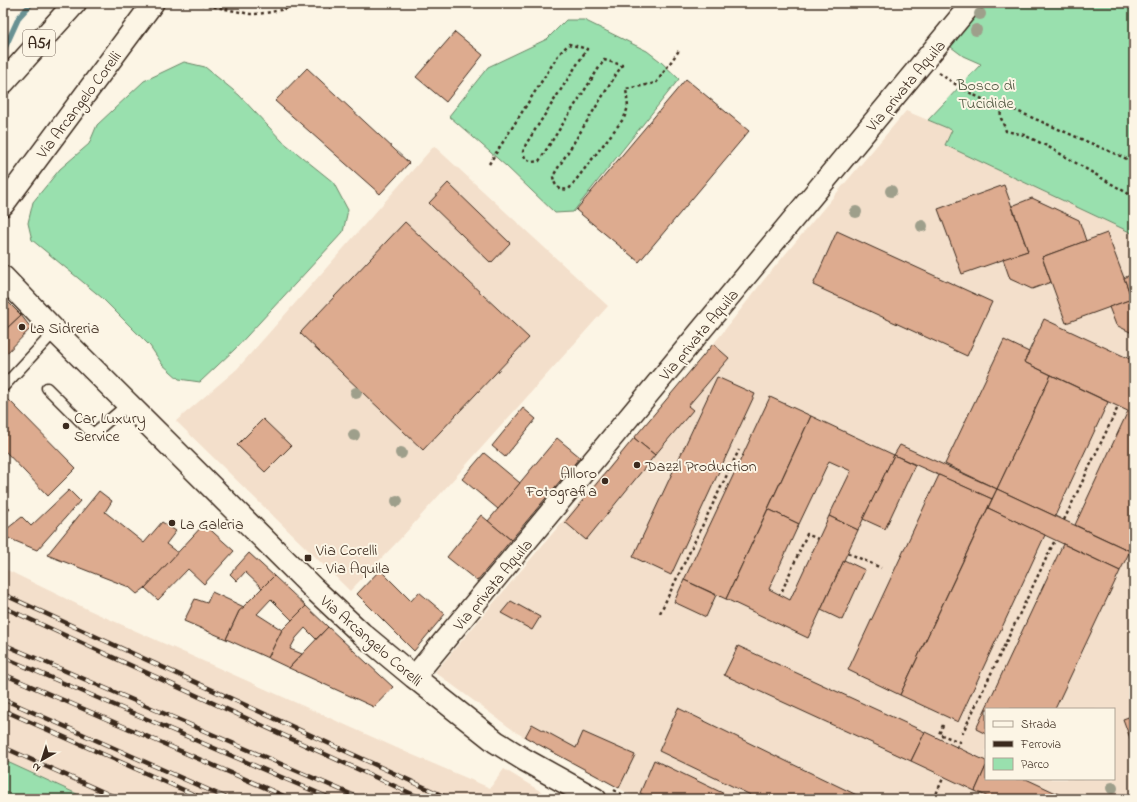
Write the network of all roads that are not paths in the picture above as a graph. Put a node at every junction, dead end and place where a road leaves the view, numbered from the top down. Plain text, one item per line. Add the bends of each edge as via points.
1 (75, 3) edge
2 (153, 3) edge
3 (972, 3) edge
4 (3, 83) edge
5 (3, 205) edge
6 (3, 277) edge
7 (55, 331) junction
8 (3, 387) edge
9 (47, 388) dead end
10 (128, 404) junction
11 (419, 671) junction
12 (595, 799) edge

1 - 4 main road, A51
2 - 5 street, Via Arcangelo Corelli
3 - 11 street, Via privata Aquila
6 - 7 main road, Via Arcangelo Corelli
7 - 8 lane
7 - 10 main road, Via Arcangelo Corelli
9 - 10 lane via 93,434
10 - 11 main road, Via Arcangelo Corelli via 361,633
11 - 12 main road, Via Arcangelo Corelli via 496,742

